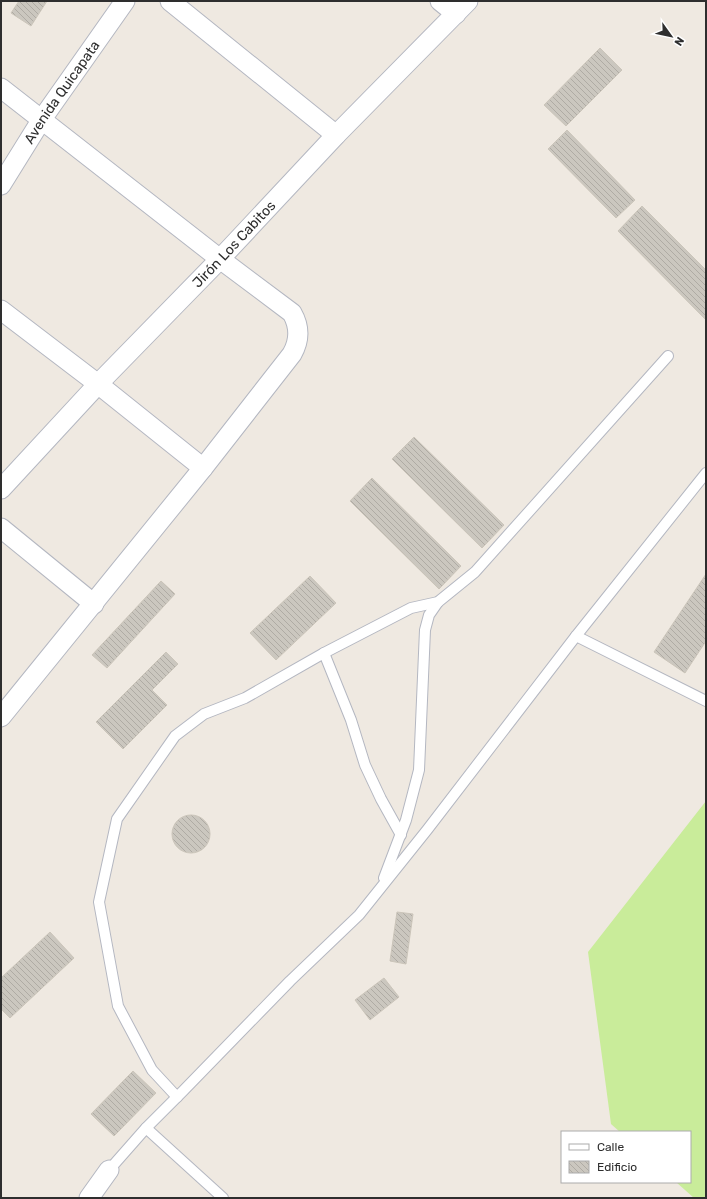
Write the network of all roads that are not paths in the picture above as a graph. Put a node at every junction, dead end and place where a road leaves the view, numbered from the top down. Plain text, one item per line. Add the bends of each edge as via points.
1 (125, 1) edge
2 (170, 1) edge
3 (440, 1) edge
4 (462, 7) edge
5 (1, 88) edge
6 (42, 119) junction
7 (336, 135) junction
8 (1, 185) edge
9 (220, 259) junction
10 (1, 310) edge
11 (668, 356) dead end
12 (98, 384) junction
13 (203, 468) junction
14 (706, 473) edge
15 (1, 489) edge
16 (1, 528) edge
17 (438, 602) junction
18 (94, 604) junction
19 (576, 636) junction
20 (324, 653) junction
21 (706, 700) edge
22 (1, 717) edge
23 (401, 835) junction
24 (381, 888) junction
25 (177, 1097) junction
26 (146, 1128) junction
27 (109, 1170) joint
28 (89, 1198) edge
29 (223, 1198) edge

1 - 6 street, Avenida Quicapata
2 - 7 street
3 - 4 street
4 - 7 street, Jirón Los Cabitos
5 - 6 street
6 - 8 street, Avenida Quicapata
6 - 9 street
7 - 9 street, Jirón Los Cabitos
9 - 12 street, Jirón Los Cabitos
9 - 13 street via 292,313 299,333 292,354
10 - 12 street
11 - 17 lane via 475,572
12 - 13 street
12 - 15 street, Jirón Los Cabitos
13 - 18 street
14 - 19 lane
16 - 18 street
17 - 20 lane via 411,608
17 - 23 lane via 429,615 425,630 419,770
18 - 22 street
19 - 21 lane
19 - 24 lane
20 - 23 lane via 351,720 365,765 380,799
20 - 25 lane via 245,698 204,714 175,736 117,819 98,902 118,1006 152,1070
23 - 24 lane
24 - 25 lane via 359,915 290,981
25 - 26 lane
26 - 27 lane
26 - 29 lane
27 - 28 street

